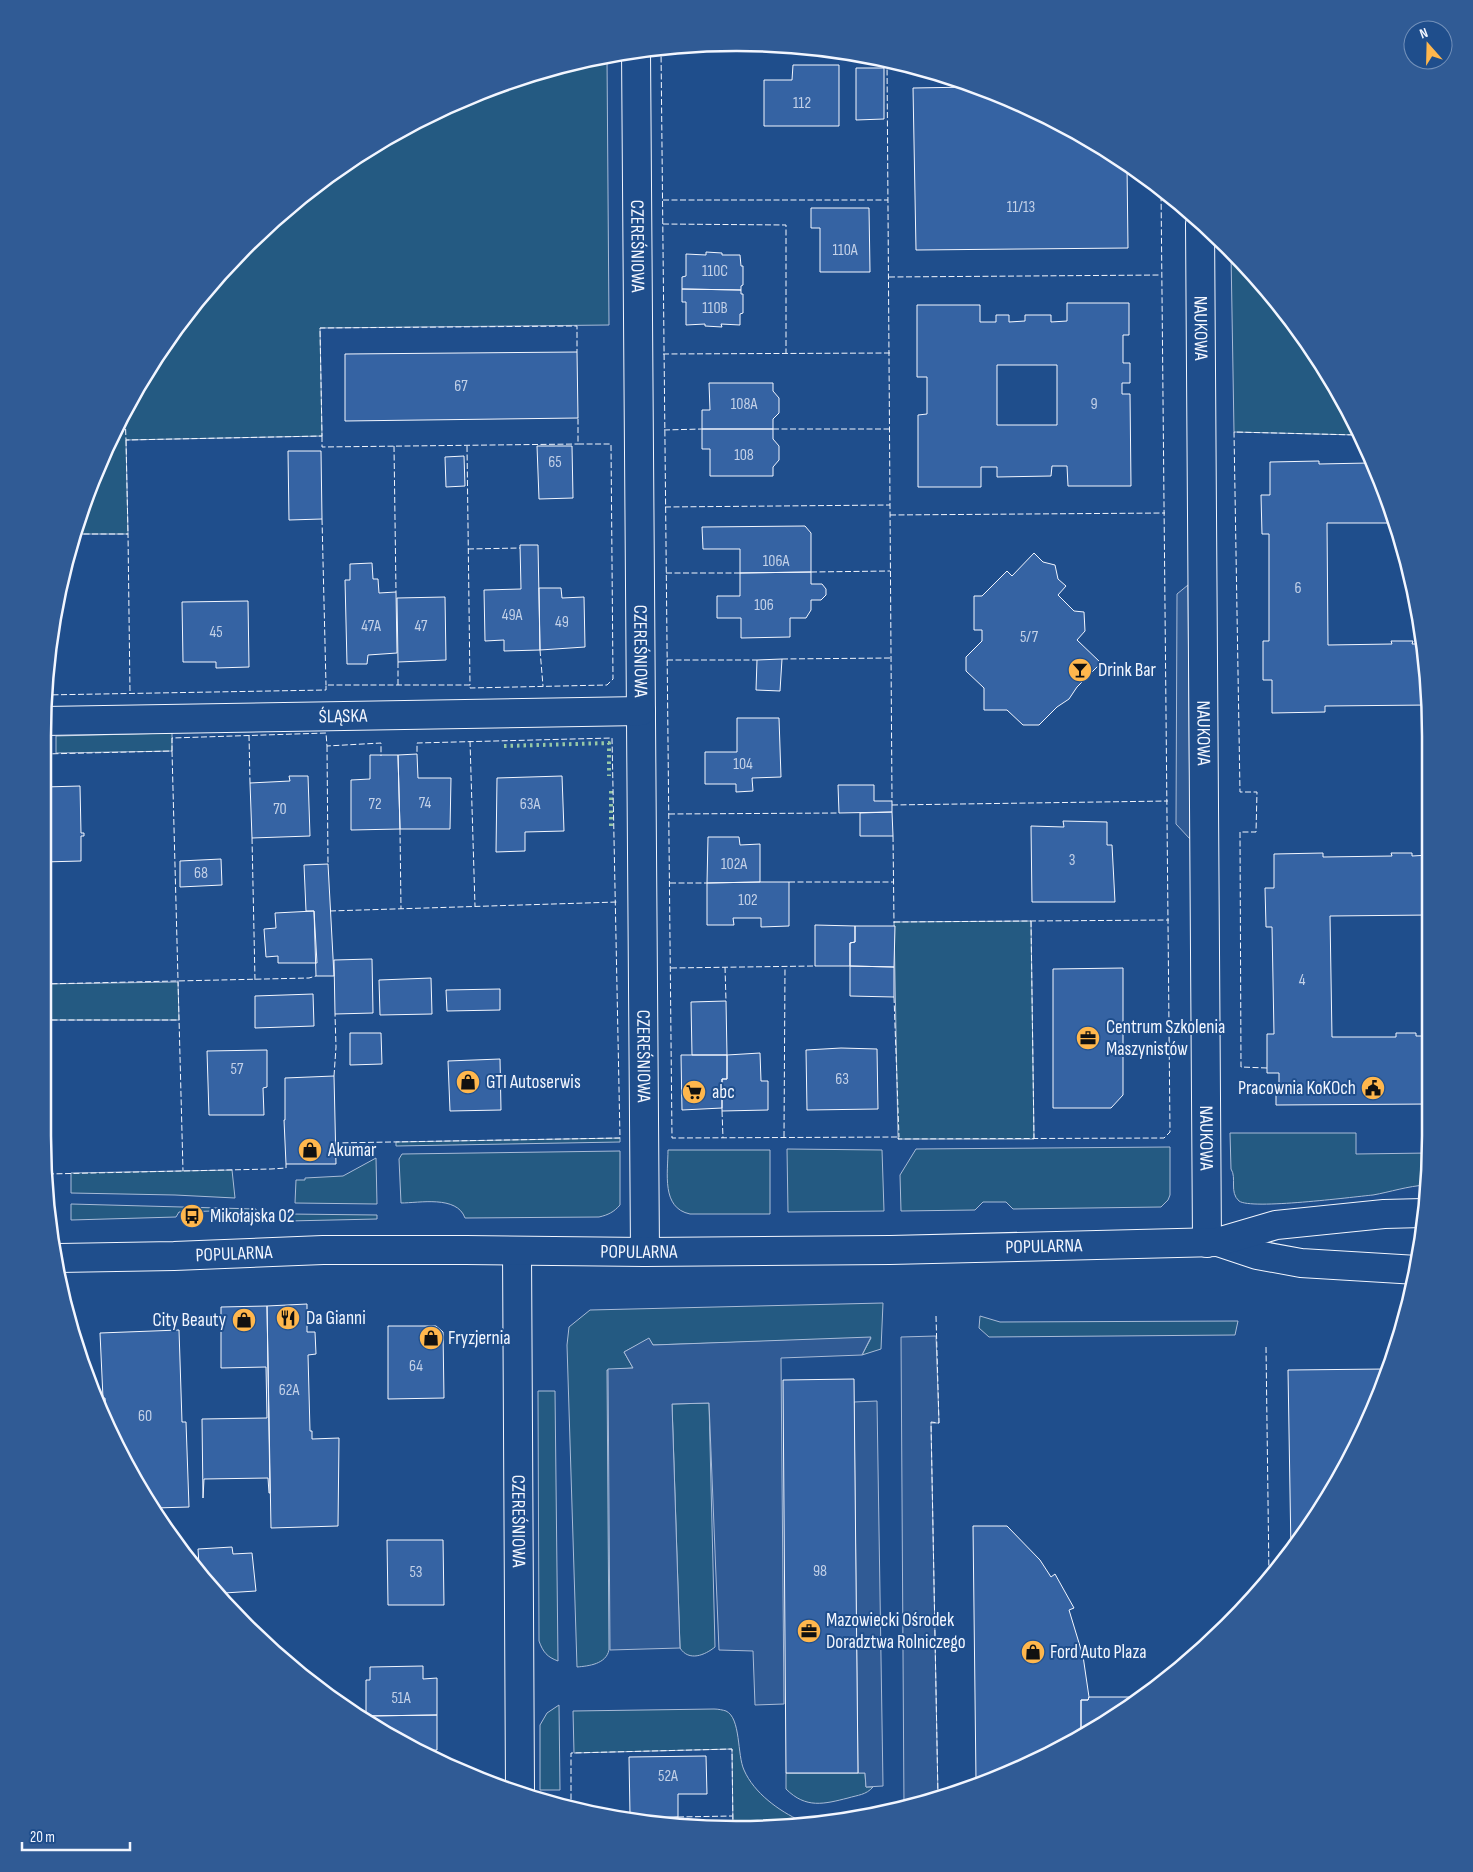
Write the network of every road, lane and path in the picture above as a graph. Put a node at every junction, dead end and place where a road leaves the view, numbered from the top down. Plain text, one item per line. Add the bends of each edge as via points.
1 (636, 59) edge
2 (1200, 232) edge
3 (641, 711) junction
4 (52, 721) edge
5 (1417, 1213) edge
6 (1212, 1242) junction
7 (517, 1251) junction
8 (645, 1252) junction
9 (62, 1258) edge
10 (1409, 1270) edge
11 (520, 1785) edge

1 - 3 street, CZEREŚNIOWA
2 - 6 street, NAUKOWA
3 - 4 street, ŚLĄSKA
3 - 8 street, CZEREŚNIOWA
5 - 6 street, POPULARNA via 1276,1225
6 - 8 street, POPULARNA
6 - 10 street, POPULARNA via 1256,1255 1302,1263
7 - 8 street, POPULARNA
7 - 9 street, POPULARNA via 323,1250
7 - 11 street, CZEREŚNIOWA

